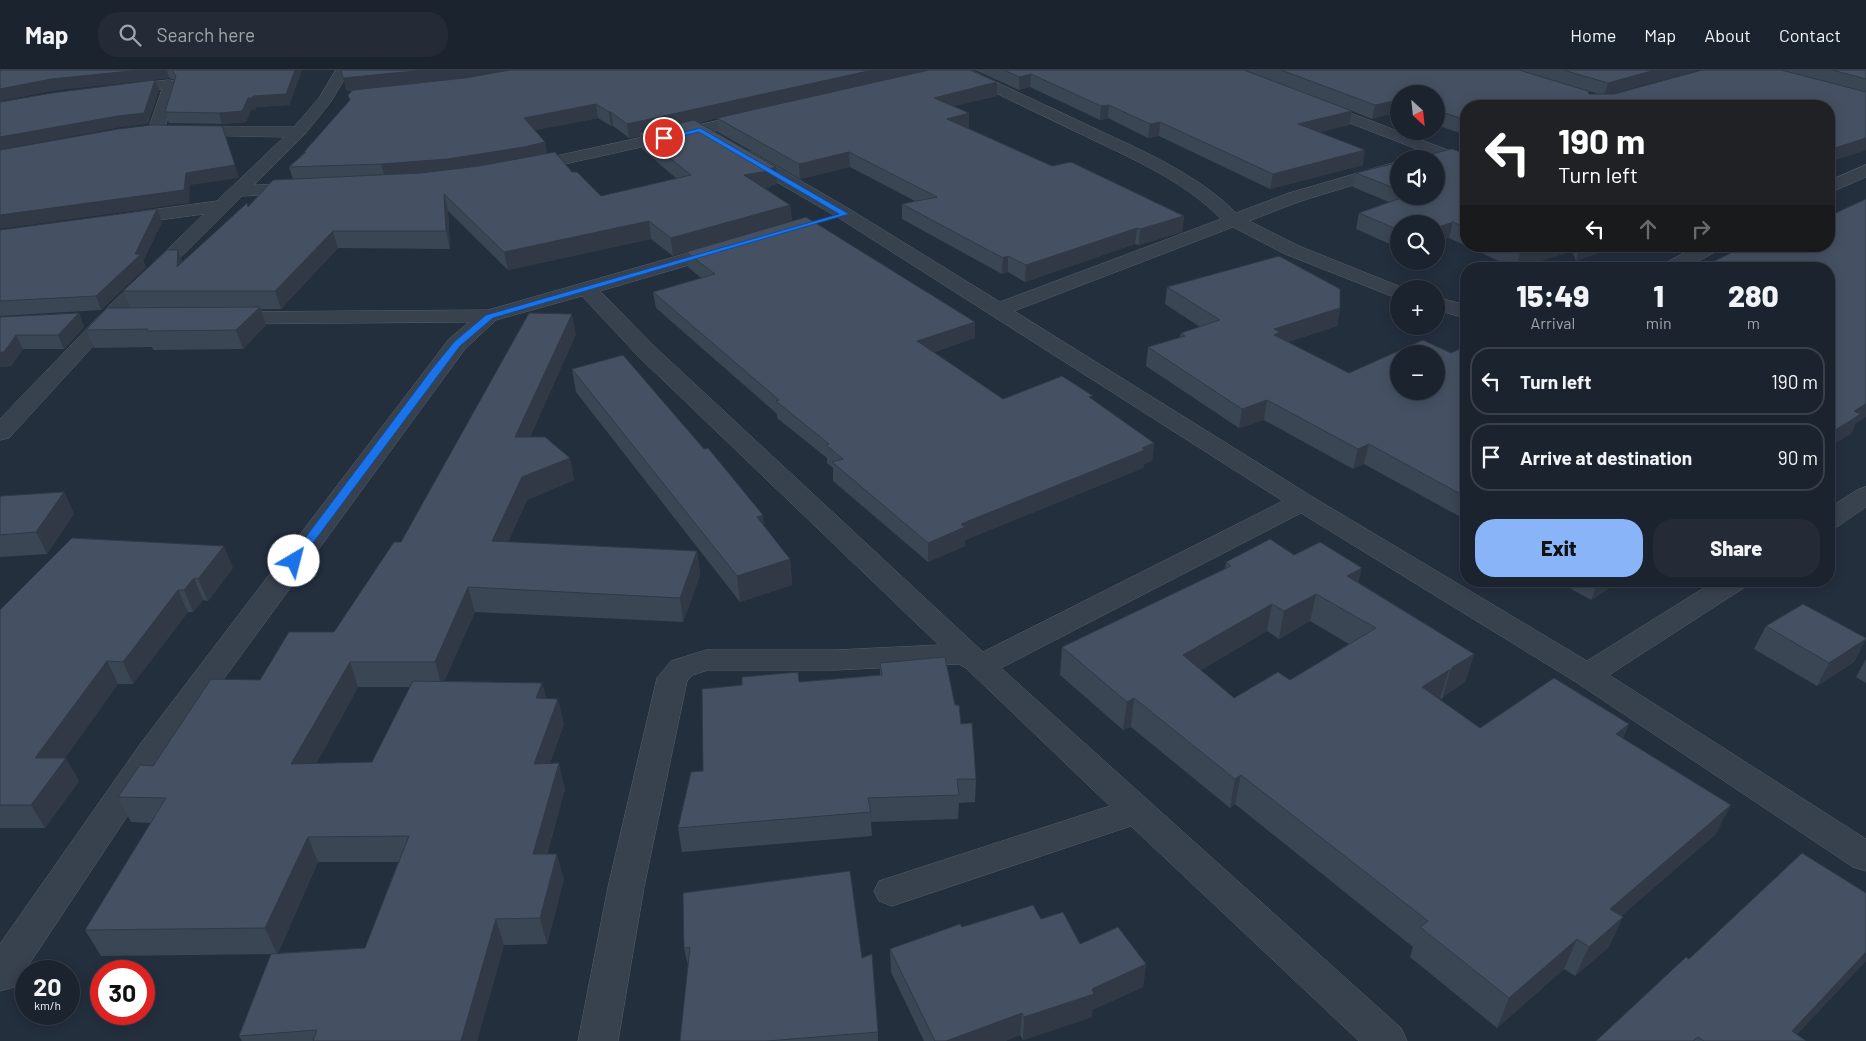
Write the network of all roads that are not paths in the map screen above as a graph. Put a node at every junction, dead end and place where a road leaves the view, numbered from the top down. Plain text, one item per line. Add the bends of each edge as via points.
1 (343, 70) edge
2 (959, 70) edge
3 (940, 74) edge
4 (108, 91) edge
5 (1301, 99) edge
6 (767, 114) edge
7 (156, 130) junction
8 (700, 130) junction
9 (138, 132) edge
10 (298, 132) junction
11 (1460, 147) edge
12 (1432, 150) edge
13 (1445, 151) edge
14 (1445, 155) edge
15 (1460, 161) edge
16 (1390, 169) edge
17 (1866, 170) edge
18 (508, 171) edge
19 (1835, 185) edge
20 (320, 188) edge
21 (240, 191) junction
22 (221, 206) junction
23 (845, 214) junction
24 (1233, 220) junction
25 (107, 221) edge
26 (816, 222) edge
27 (749, 241) edge
28 (1700, 252) edge
29 (1682, 262) edge
30 (586, 288) junction
31 (1390, 289) edge
32 (1445, 306) edge
33 (999, 310) junction
34 (1460, 310) edge
35 (490, 316) junction
36 (108, 318) junction
37 (137, 318) edge
38 (206, 318) edge
39 (78, 320) edge
40 (9, 417) edge
41 (0, 433) edge
42 (1866, 495) edge
43 (1302, 502) junction
44 (1835, 516) edge
45 (1726, 587) edge
46 (972, 660) junction
47 (1587, 675) junction
48 (1137, 810) junction
49 (1866, 857) edge
50 (892, 891) dead end
51 (0, 975) edge
52 (598, 1041) edge
53 (1387, 1041) edge

1 - 10 street via 335,99
2 - 3 street
2 - 24 street via 1182,179 1215,202
4 - 7 street via 169,84
5 - 12 street
6 - 8 street
7 - 9 street
7 - 10 street
8 - 18 street
8 - 23 street
10 - 21 street
11 - 13 street
14 - 15 street
16 - 24 street via 1295,197
17 - 19 street
20 - 21 street
21 - 22 street
22 - 25 street
22 - 36 street
23 - 26 street
23 - 33 street
24 - 31 street via 1292,250
24 - 33 street
27 - 30 street
28 - 29 street
30 - 35 street
30 - 46 street via 647,352
32 - 34 street
33 - 43 street
35 - 38 street
35 - 51 street via 457,344 436,370 153,751
36 - 37 street
36 - 39 street
36 - 40 street
40 - 41 street
42 - 44 street
43 - 46 street
43 - 47 street
45 - 47 street
46 - 48 street
46 - 52 street via 706,660 682,668 672,678 626,887
47 - 49 street
48 - 50 street
48 - 53 street

